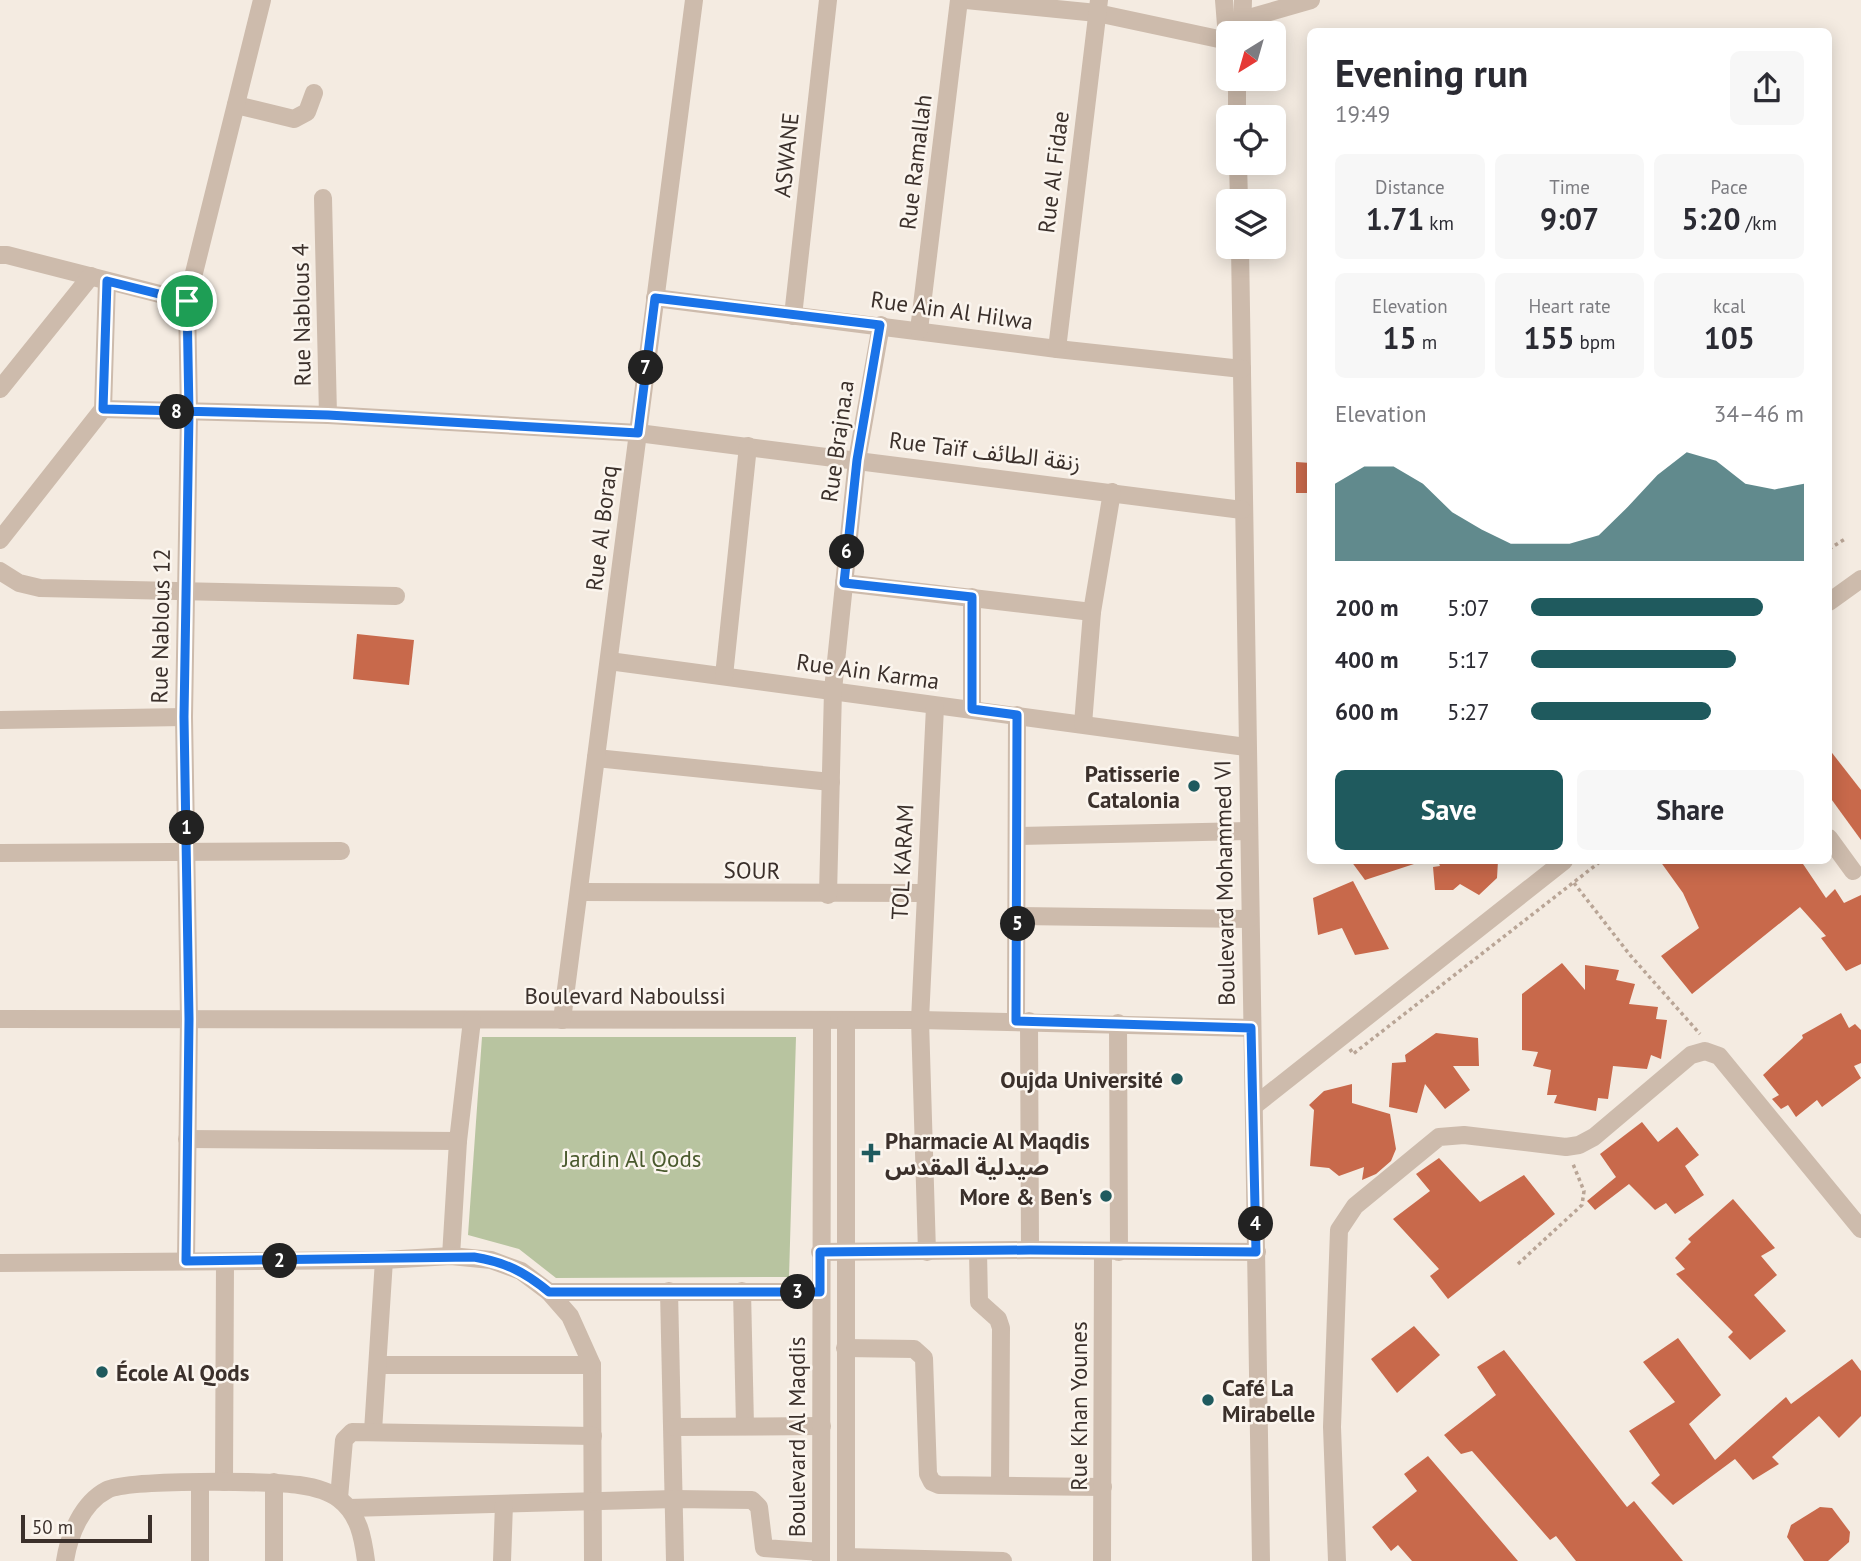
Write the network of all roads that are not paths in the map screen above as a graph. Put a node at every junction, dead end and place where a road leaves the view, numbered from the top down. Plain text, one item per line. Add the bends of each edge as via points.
1 (262, 0) edge
2 (694, 0) edge
3 (828, 0) edge
4 (960, 0) edge
5 (966, 0) edge
6 (1224, 0) edge
7 (1243, 0) edge
8 (1311, 0) edge
9 (1098, 6) edge
10 (1229, 21) edge
11 (1237, 21) edge
12 (1267, 21) edge
13 (1216, 33) edge
14 (313, 93) dead end
15 (236, 105) junction
16 (323, 198) dead end
17 (0, 256) edge
18 (1240, 259) edge
19 (99, 279) junction
20 (655, 298) junction
21 (187, 301) junction
22 (793, 316) junction
23 (880, 325) junction
24 (919, 330) junction
25 (1057, 349) junction
26 (1242, 369) junction
27 (0, 389) edge
28 (103, 409) junction
29 (189, 413) junction
30 (328, 415) junction
31 (638, 433) junction
32 (748, 446) junction
33 (857, 460) junction
34 (1112, 492) junction
35 (1242, 510) junction
36 (0, 540) edge
37 (0, 570) edge
38 (1861, 579) edge
39 (844, 583) junction
40 (185, 589) junction
41 (396, 596) dead end
42 (972, 597) junction
43 (1832, 600) edge
44 (1092, 612) junction
45 (609, 661) junction
46 (724, 676) junction
47 (832, 691) junction
48 (935, 707) junction
49 (972, 709) junction
50 (1017, 715) junction
51 (184, 717) junction
52 (0, 720) edge
53 (1083, 723) junction
54 (1246, 747) junction
55 (596, 758) junction
56 (831, 782) junction
57 (1248, 831) junction
58 (1019, 836) junction
59 (1832, 842) edge
60 (341, 851) dead end
61 (0, 853) edge
62 (188, 853) junction
63 (1560, 864) edge
64 (1853, 871) dead end
65 (579, 892) junction
66 (924, 893) junction
67 (828, 895) junction
68 (1018, 916) junction
69 (1249, 919) junction
70 (0, 1019) edge
71 (189, 1019) junction
72 (472, 1020) junction
73 (562, 1020) junction
74 (822, 1020) junction
75 (846, 1020) junction
76 (920, 1020) junction
77 (1023, 1021) junction
78 (1118, 1023) junction
79 (1251, 1028) junction
80 (1255, 1106) junction
81 (187, 1139) junction
82 (458, 1141) junction
83 (1861, 1229) edge
84 (1030, 1250) junction
85 (978, 1251) junction
86 (820, 1252) junction
87 (846, 1252) junction
88 (927, 1252) junction
89 (1111, 1252) junction
90 (1256, 1252) junction
91 (451, 1256) junction
92 (384, 1260) junction
93 (186, 1261) junction
94 (225, 1262) junction
95 (0, 1263) edge
96 (669, 1291) junction
97 (742, 1291) junction
98 (549, 1292) junction
99 (820, 1292) junction
100 (845, 1348) junction
101 (378, 1365) junction
102 (592, 1365) junction
103 (745, 1426) junction
104 (821, 1426) junction
105 (674, 1427) junction
106 (373, 1431) junction
107 (593, 1436) junction
108 (224, 1482) junction
109 (274, 1482) junction
110 (200, 1483) junction
111 (1000, 1485) junction
112 (1103, 1486) junction
113 (675, 1499) junction
114 (594, 1500) junction
115 (344, 1503) junction
116 (504, 1504) junction
117 (821, 1556) edge
118 (846, 1559) edge
119 (65, 1561) edge
120 (200, 1561) edge
121 (274, 1561) edge
122 (366, 1561) edge
123 (502, 1561) edge
124 (593, 1561) edge
125 (675, 1561) edge
126 (1003, 1561) edge
127 (1102, 1561) edge
128 (1261, 1561) edge
129 (1337, 1561) edge

1 - 15 street, Rue Nablous 12
2 - 20 street, Rue Al Boraq
3 - 22 street, ASWANE
4 - 24 street, Rue Ramallah
5 - 9 street
6 - 10 street
7 - 11 street
8 - 12 street
9 - 13 street
9 - 25 street, Rue Al Fidae
14 - 15 street via 307,112 294,119
15 - 21 street, Rue Nablous 12
16 - 30 street, Rue Nablous 4
17 - 19 street
18 - 26 street, Boulevard Mohammed VI
19 - 21 street
19 - 27 street
19 - 28 street
20 - 22 street, Rue Ain Al Hilwa
20 - 31 street, Rue Al Boraq
21 - 29 street, Rue Nablous 12
22 - 23 street, Rue Ain Al Hilwa
23 - 24 street, Rue Ain Al Hilwa
23 - 33 street, Rue Brajna.a
24 - 25 street, Rue Ain Al Hilwa
25 - 26 street, Rue Ain Al Hilwa
26 - 35 street, Boulevard Mohammed VI
28 - 29 street, Rue Nablous 4
28 - 36 street
29 - 30 street, Rue Nablous 4
29 - 40 street, Rue Nablous 12
30 - 31 street, Rue Taïf زنقة الطائف
31 - 32 street, Rue Taïf زنقة الطائف
31 - 45 street, Rue Al Boraq
32 - 33 street, Rue Taïf زنقة الطائف
32 - 46 street
33 - 34 street, Rue Taïf زنقة الطائف
33 - 39 street, Rue Brajna.a
34 - 35 street, Rue Taïf زنقة الطائف
34 - 44 street
35 - 54 street, Boulevard Mohammed VI
37 - 40 street via 19,583 40,588
38 - 43 street
39 - 42 street
39 - 47 street, Rue Brajna.a
40 - 41 street
40 - 51 street, Rue Nablous 12
42 - 44 street
42 - 49 street
44 - 53 street
45 - 46 street, Rue Ain Karma
45 - 55 street, Rue Al Boraq
46 - 47 street, Rue Ain Karma
47 - 48 street, Rue Ain Karma
47 - 56 street, Rue Brajna.a
48 - 49 street, Rue Ain Karma
48 - 66 street, TOL KARAM
49 - 50 street, Rue Ain Karma
50 - 53 street, Rue Ain Karma
50 - 58 street
51 - 52 street
51 - 62 street, Rue Nablous 12
53 - 54 street, Rue Ain Karma
54 - 57 street, Boulevard Mohammed VI
55 - 56 street
55 - 65 street, Rue Al Boraq
56 - 67 street, Rue Brajna.a
57 - 58 street
57 - 69 street, Boulevard Mohammed VI
58 - 68 street
59 - 64 street
60 - 62 street
61 - 62 street
62 - 71 street, Rue Nablous 12
63 - 80 street
65 - 67 street, SOUR
65 - 73 street, Rue Al Boraq
66 - 67 street, SOUR
66 - 76 street, TOL KARAM
68 - 69 street
68 - 77 street
69 - 79 street, Boulevard Mohammed VI
70 - 71 street, Boulevard Naboulssi
71 - 72 street, Boulevard Naboulssi
71 - 81 street, Rue Nablous 12
72 - 73 street, Boulevard Naboulssi
72 - 82 street
73 - 74 street, Boulevard Naboulssi
74 - 75 street, Boulevard Naboulssi
74 - 86 street, Boulevard Al Maqdis
75 - 76 street, Boulevard Naboulssi
75 - 87 street
76 - 77 street, Boulevard Naboulssi
76 - 88 street, TOL KARAM
77 - 78 street, Boulevard Naboulssi
77 - 84 street
78 - 79 street, Boulevard Naboulssi
78 - 89 street, Rue Khan Younes
79 - 80 street, Boulevard Mohammed VI
80 - 90 street, Boulevard Mohammed VI
81 - 82 street
81 - 93 street, Rue Nablous 12
82 - 91 street
83 - 129 street via 1719,1056 1705,1051 1691,1055 1579,1145 1439,1137 1354,1206 1339,1230 1332,1427
84 - 85 street
84 - 89 street
85 - 88 street
85 - 111 street via 979,1303 998,1319 1000,1328
86 - 87 street
86 - 99 street, Boulevard Al Maqdis
87 - 88 street
87 - 100 street
89 - 90 street
89 - 112 street, Rue Khan Younes
90 - 128 street, Boulevard Mohammed VI
91 - 92 street
91 - 98 street via 502,1262
92 - 94 street
92 - 101 street
93 - 94 street
93 - 95 street
94 - 108 street
96 - 97 street
96 - 98 street
96 - 105 street
97 - 99 street
97 - 103 street
98 - 102 street via 570,1315
99 - 104 street, Boulevard Al Maqdis
100 - 111 street via 920,1352 932,1482
100 - 118 street
101 - 102 street
101 - 106 street
102 - 107 street
103 - 104 street
103 - 105 street
104 - 117 street, Boulevard Al Maqdis
105 - 113 street
106 - 107 street
106 - 115 street via 346,1435
107 - 114 street
108 - 109 street
108 - 110 street
109 - 115 street via 322,1489
109 - 121 street
110 - 119 street via 105,1490 76,1525
110 - 120 street
111 - 112 street
112 - 127 street, Rue Khan Younes
113 - 114 street
113 - 117 street via 752,1500 759,1507 764,1548
113 - 125 street
114 - 116 street
114 - 124 street
115 - 116 street
115 - 122 street via 359,1525
116 - 123 street
118 - 126 street

